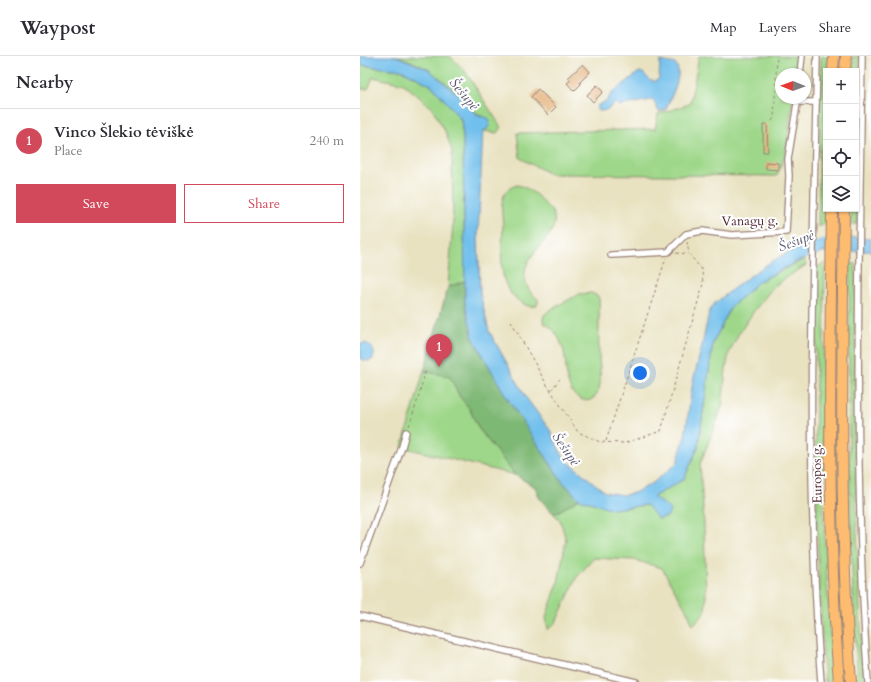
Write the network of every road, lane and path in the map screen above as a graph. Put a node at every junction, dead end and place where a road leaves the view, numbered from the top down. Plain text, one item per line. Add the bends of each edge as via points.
1 (777, 56) edge
2 (802, 56) edge
3 (817, 56) edge
4 (834, 56) edge
5 (846, 56) edge
6 (862, 56) edge
7 (801, 68) edge
8 (834, 68) edge
9 (846, 68) edge
10 (811, 101) edge
11 (816, 102) junction
12 (797, 104) edge
13 (772, 121) dead end
14 (832, 212) edge
15 (844, 212) edge
16 (686, 234) junction
17 (668, 252) junction
18 (689, 254) junction
19 (611, 255) dead end
20 (510, 321) dead end
21 (426, 369) dead end
22 (560, 379) dead end
23 (550, 390) junction
24 (406, 432) joint
25 (606, 442) junction
26 (360, 563) edge
27 (360, 616) edge
28 (636, 682) edge
29 (820, 682) edge
30 (839, 682) edge
31 (851, 682) edge
32 (868, 682) edge

1 - 13 path
2 - 7 street
3 - 11 street
4 - 8 highway
5 - 9 highway
6 - 32 street via 858,395 862,576
10 - 11 street
11 - 29 street via 812,505
12 - 16 street, Vanagų g. via 788,159 786,232 732,235 702,231
14 - 30 highway, Europos g. via 830,505
15 - 31 highway, Europos g. via 842,506
16 - 17 street
16 - 18 path
17 - 18 path
17 - 19 street
17 - 25 path
18 - 25 path via 702,270 703,284 661,432 625,443
20 - 23 path
21 - 24 path
22 - 23 path
23 - 25 path via 578,432 600,442
24 - 26 street
27 - 28 street

